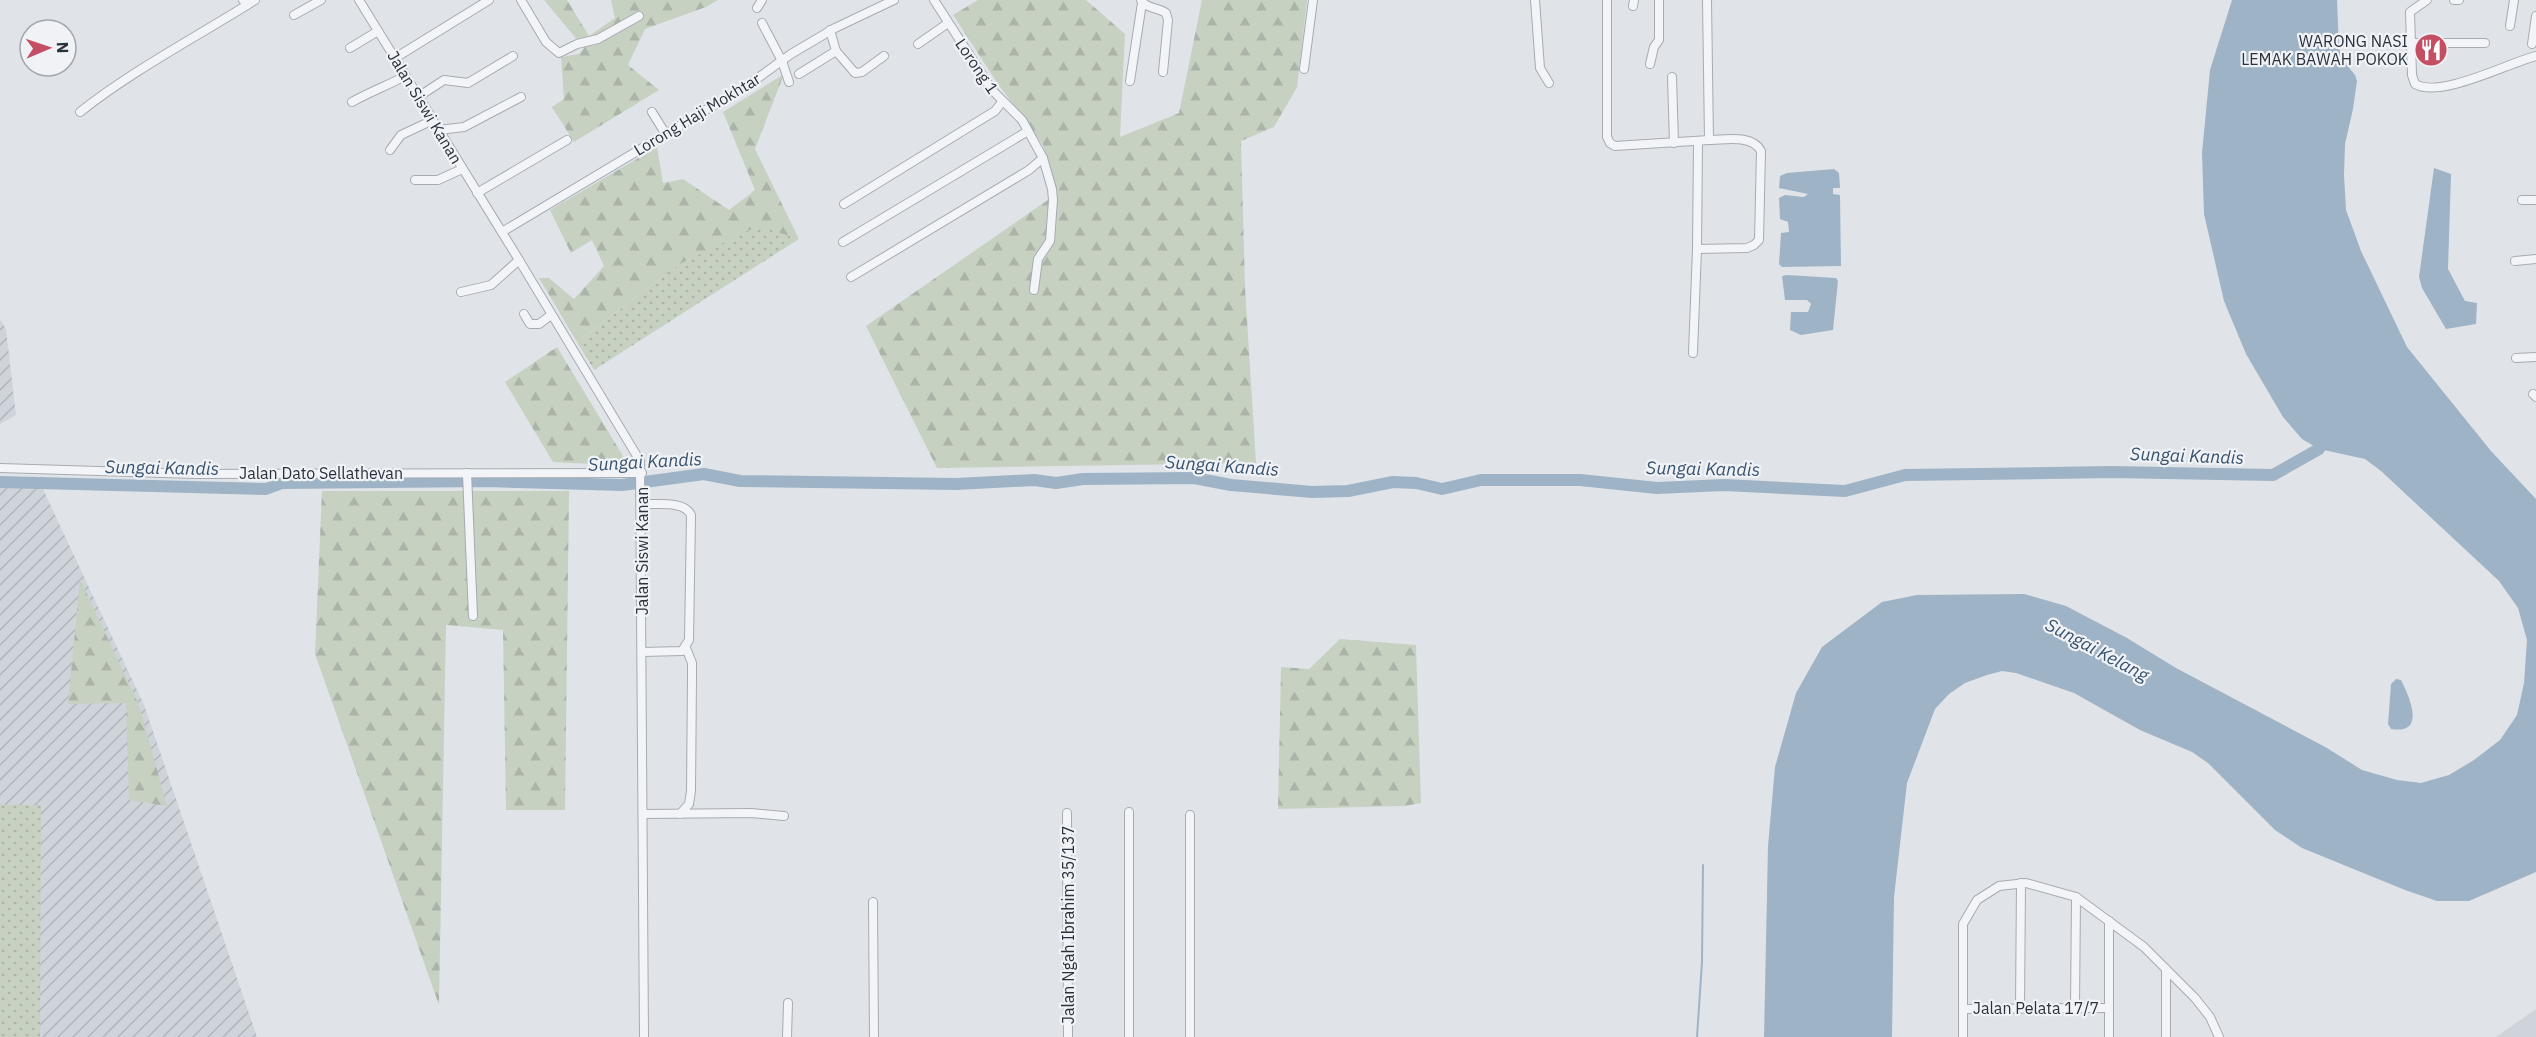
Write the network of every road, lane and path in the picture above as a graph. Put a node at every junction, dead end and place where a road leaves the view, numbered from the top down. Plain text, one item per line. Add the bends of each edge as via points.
1 (255, 0) edge
2 (321, 0) edge
3 (360, 0) edge
4 (489, 0) edge
5 (522, 0) edge
6 (762, 0) edge
7 (894, 0) edge
8 (934, 0) edge
9 (1313, 0) edge
10 (1536, 0) edge
11 (1607, 0) edge
12 (1659, 0) edge
13 (1707, 0) edge
14 (2427, 0) edge
15 (2454, 0) edge
16 (2459, 0) edge
17 (2514, 0) edge
18 (245, 2) edge
19 (1142, 2) edge
20 (757, 8) dead end
21 (294, 15) dead end
22 (639, 16) dead end
23 (2536, 16) edge
24 (762, 23) dead end
25 (948, 23) junction
26 (2510, 26) dead end
27 (831, 30) junction
28 (378, 31) junction
29 (2409, 43) junction
30 (2485, 43) dead end
31 (918, 44) dead end
32 (2532, 44) dead end
33 (350, 48) dead end
34 (836, 51) junction
35 (513, 56) dead end
36 (884, 56) dead end
37 (2536, 56) edge
38 (394, 58) junction
39 (782, 61) junction
40 (1650, 64) dead end
41 (1305, 69) dead end
42 (1163, 72) dead end
43 (799, 74) dead end
44 (405, 76) junction
45 (1672, 77) dead end
46 (1130, 81) dead end
47 (789, 82) dead end
48 (1549, 83) dead end
49 (418, 97) junction
50 (521, 97) dead end
51 (352, 102) dead end
52 (1002, 102) junction
53 (80, 112) dead end
54 (652, 112) dead end
55 (433, 120) junction
56 (440, 130) junction
57 (1028, 130) junction
58 (665, 133) junction
59 (567, 140) dead end
60 (1709, 140) junction
61 (1698, 142) junction
62 (1674, 143) junction
63 (390, 150) dead end
64 (1042, 158) junction
65 (462, 169) junction
66 (415, 180) dead end
67 (477, 193) junction
68 (2522, 200) dead end
69 (2536, 200) edge
70 (844, 204) dead end
71 (502, 232) junction
72 (843, 242) dead end
73 (1697, 249) junction
74 (2536, 259) edge
75 (519, 260) junction
76 (2514, 261) dead end
77 (851, 277) dead end
78 (1034, 290) dead end
79 (461, 292) dead end
80 (524, 314) dead end
81 (552, 315) junction
82 (1693, 353) dead end
83 (2536, 357) edge
84 (2516, 358) dead end
85 (0, 468) edge
86 (642, 474) junction
87 (467, 475) junction
88 (642, 504) junction
89 (473, 616) dead end
90 (686, 648) junction
91 (642, 652) junction
92 (1129, 812) dead end
93 (1067, 813) dead end
94 (643, 814) junction
95 (680, 814) junction
96 (1190, 815) dead end
97 (784, 816) dead end
98 (2021, 883) junction
99 (2076, 897) junction
100 (873, 902) dead end
101 (2109, 921) junction
102 (2166, 969) junction
103 (788, 1003) dead end
104 (2075, 1007) junction
105 (2020, 1008) junction
106 (2109, 1008) junction
107 (1963, 1009) junction
108 (644, 1037) edge
109 (787, 1037) edge
110 (874, 1037) edge
111 (1068, 1037) edge
112 (1129, 1037) edge
113 (1190, 1037) edge
114 (1963, 1037) edge
115 (2109, 1037) edge
116 (2166, 1037) edge
117 (2219, 1037) edge

1 - 18 street
2 - 21 street
3 - 28 street, Jalan Siswi Kanan
4 - 38 street
5 - 22 street via 546,42 559,53 598,39
6 - 20 street
7 - 27 street, Lorong Haji Mokhtar
8 - 25 street, Lorong 1
9 - 41 street
10 - 48 street via 1540,68
11 - 62 street via 1607,137 1615,146
12 - 40 street via 1659,40
13 - 60 street
14 - 29 street via 2410,12
15 - 16 street
17 - 26 street
18 - 53 street via 166,56 126,77
19 - 42 street via 1166,13
19 - 46 street
23 - 32 street
24 - 39 street
25 - 31 street
25 - 52 street, Lorong 1
27 - 34 street
27 - 39 street, Lorong Haji Mokhtar
28 - 33 street
28 - 38 street, Jalan Siswi Kanan
29 - 30 street
29 - 37 street via 2415,84 2427,88 2479,77
34 - 36 street via 855,73
34 - 43 street
35 - 49 street via 468,83 444,80
38 - 44 street, Jalan Siswi Kanan
39 - 47 street
39 - 58 street, Lorong Haji Mokhtar
44 - 49 street, Jalan Siswi Kanan
44 - 51 street
45 - 62 street
49 - 55 street, Jalan Siswi Kanan
50 - 56 street via 464,127
52 - 57 street, Lorong 1
52 - 70 street via 995,111
54 - 58 street
55 - 56 street, Jalan Siswi Kanan
55 - 63 street via 401,135
56 - 65 street, Jalan Siswi Kanan
57 - 64 street, Lorong 1
57 - 72 street
58 - 71 street, Lorong Haji Mokhtar
59 - 67 street
60 - 61 street
60 - 73 street via 1748,140 1761,151 1759,240 1747,248
61 - 62 street
61 - 73 street
64 - 77 street via 1029,170
64 - 78 street, Lorong 1 via 1053,200 1050,241 1038,259
65 - 66 street via 438,180
65 - 67 street, Jalan Siswi Kanan
67 - 71 street, Jalan Siswi Kanan
68 - 69 street
71 - 75 street, Jalan Siswi Kanan
73 - 82 street
74 - 76 street
75 - 79 street via 491,285
75 - 81 street, Jalan Siswi Kanan
80 - 81 street via 530,324 539,324
81 - 86 street, Jalan Siswi Kanan via 640,461
83 - 84 street
85 - 87 street, Jalan Dato Sellathevan via 197,474
86 - 87 street, Jalan Dato Sellathevan
86 - 88 street, Jalan Siswi Kanan
87 - 89 street
88 - 90 street via 685,507 691,515
88 - 91 street, Jalan Siswi Kanan
90 - 91 street
90 - 95 street via 692,663 691,791 689,804
91 - 94 street, Jalan Siswi Kanan
92 - 112 street
93 - 111 street, Jalan Ngah Ibrahim 35/137
94 - 95 street
94 - 108 street, Jalan Siswi Kanan
95 - 97 street
96 - 113 street
98 - 99 street
98 - 105 street
98 - 107 street via 1999,886 1977,900 1963,924
99 - 101 street
99 - 104 street
100 - 110 street
101 - 102 street
101 - 106 street
102 - 116 street
102 - 117 street via 2210,1017
103 - 109 street
104 - 105 street, Jalan Pelata 17/7
104 - 106 street, Jalan Pelata 17/7
105 - 107 street, Jalan Pelata 17/7
106 - 115 street
107 - 114 street

